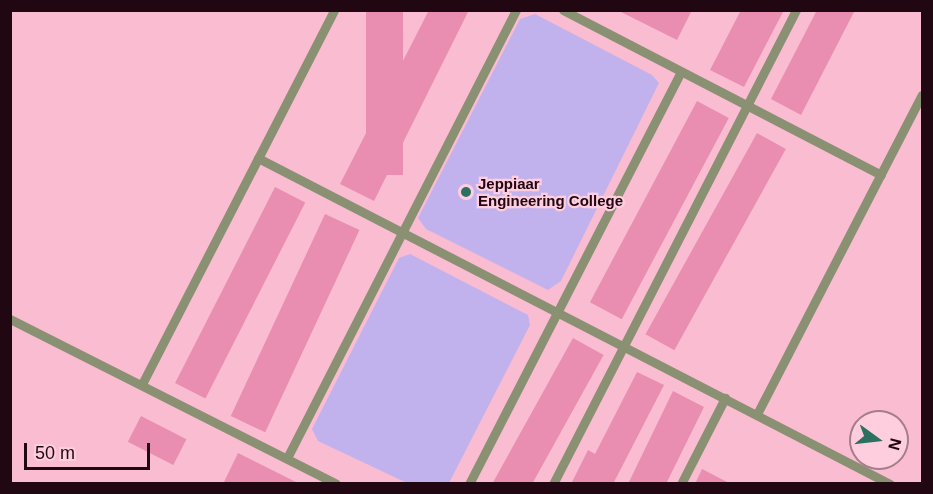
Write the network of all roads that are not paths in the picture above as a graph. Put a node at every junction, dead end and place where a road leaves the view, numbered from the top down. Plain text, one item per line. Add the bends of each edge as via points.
1 (334, 10) edge
2 (516, 10) edge
3 (563, 10) edge
4 (796, 10) edge
5 (681, 72) junction
6 (922, 95) edge
7 (747, 106) junction
8 (258, 158) junction
9 (880, 176) junction
10 (402, 232) junction
11 (558, 311) junction
12 (10, 319) edge
13 (624, 346) junction
14 (142, 384) junction
15 (725, 398) junction
16 (756, 414) junction
17 (287, 458) junction
18 (336, 483) edge
19 (469, 483) edge
20 (553, 483) edge
21 (681, 483) edge
22 (890, 483) edge

1 - 8 lane
2 - 10 lane
3 - 5 lane
4 - 7 lane
5 - 7 lane
5 - 11 lane
6 - 9 lane
7 - 9 lane
7 - 13 lane
8 - 10 lane
8 - 14 lane
9 - 16 lane
10 - 11 lane
10 - 17 lane
11 - 13 lane
11 - 19 lane
12 - 14 lane
13 - 15 lane
13 - 20 lane
14 - 17 lane
15 - 16 lane
15 - 21 lane
16 - 22 lane
17 - 18 lane

